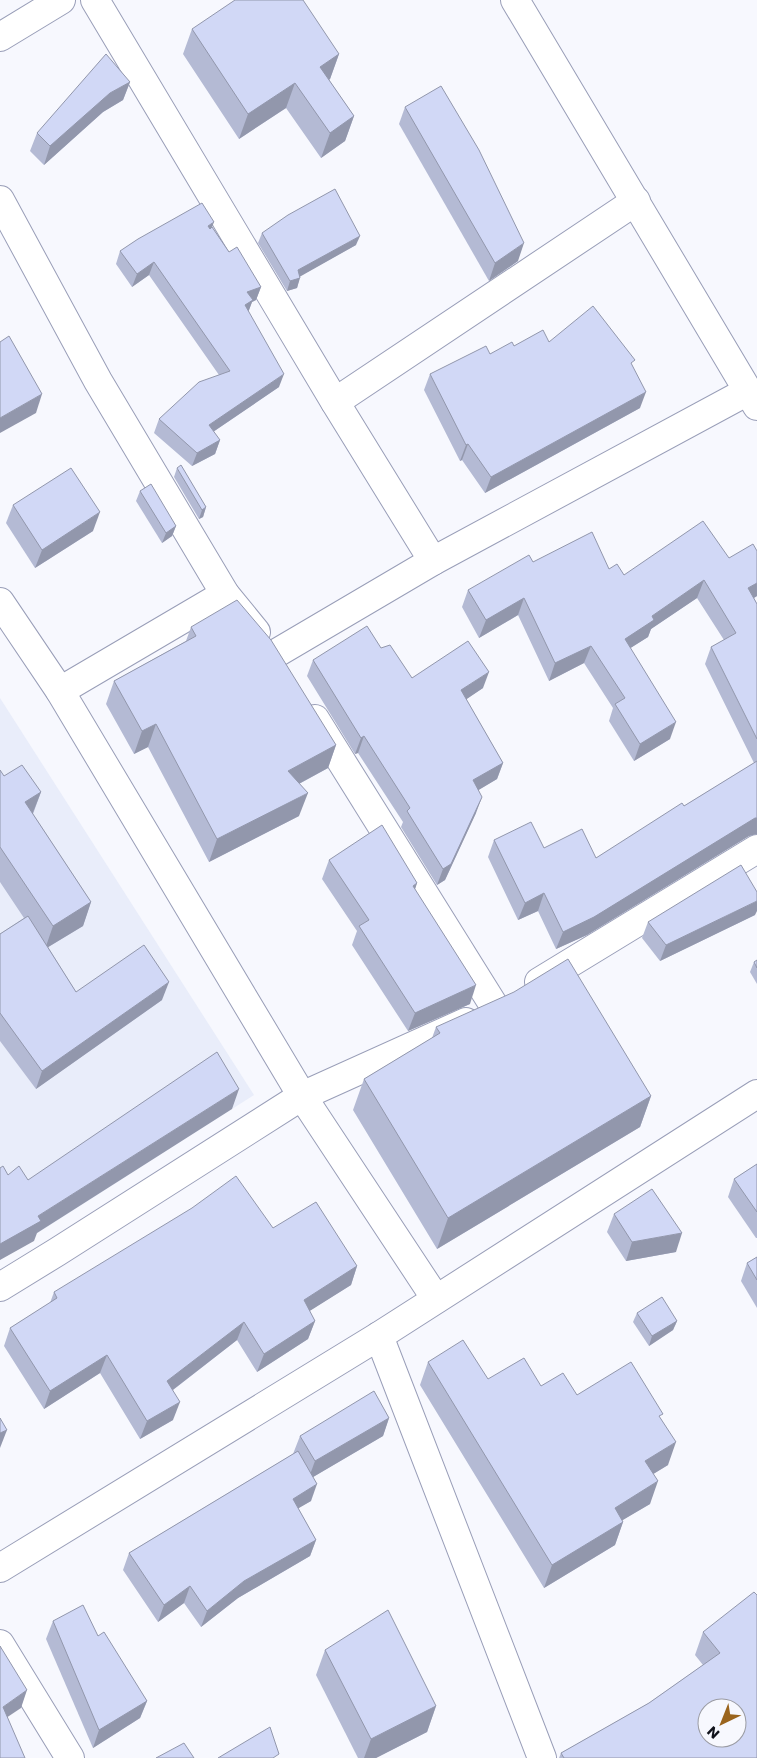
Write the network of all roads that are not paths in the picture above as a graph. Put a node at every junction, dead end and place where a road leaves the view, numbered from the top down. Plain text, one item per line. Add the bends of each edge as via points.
1 (60, 0) edge
2 (94, 0) edge
3 (515, 0) edge
4 (0, 37) edge
5 (0, 200) edge
6 (636, 201) junction
7 (752, 399) edge
8 (335, 402) junction
9 (433, 561) junction
10 (225, 594) junction
11 (3, 614) edge
12 (60, 691) junction
13 (301, 696) edge
14 (757, 849) edge
15 (510, 1000) junction
16 (757, 1094) edge
17 (302, 1096) junction
18 (0, 1287) edge
19 (436, 1299) junction
20 (379, 1336) junction
21 (0, 1568) edge
22 (0, 1644) edge
23 (70, 1758) edge
24 (542, 1758) edge

1 - 4 street
2 - 8 street
3 - 6 street
5 - 10 street via 98,381
6 - 7 street
6 - 8 street
7 - 9 street
8 - 9 street
9 - 10 street via 280,663
10 - 12 street
11 - 12 street
12 - 17 street
13 - 15 street
14 - 15 street
15 - 17 street
16 - 19 street
17 - 18 street
17 - 19 street
19 - 20 street
20 - 21 street
20 - 24 street
22 - 23 street

